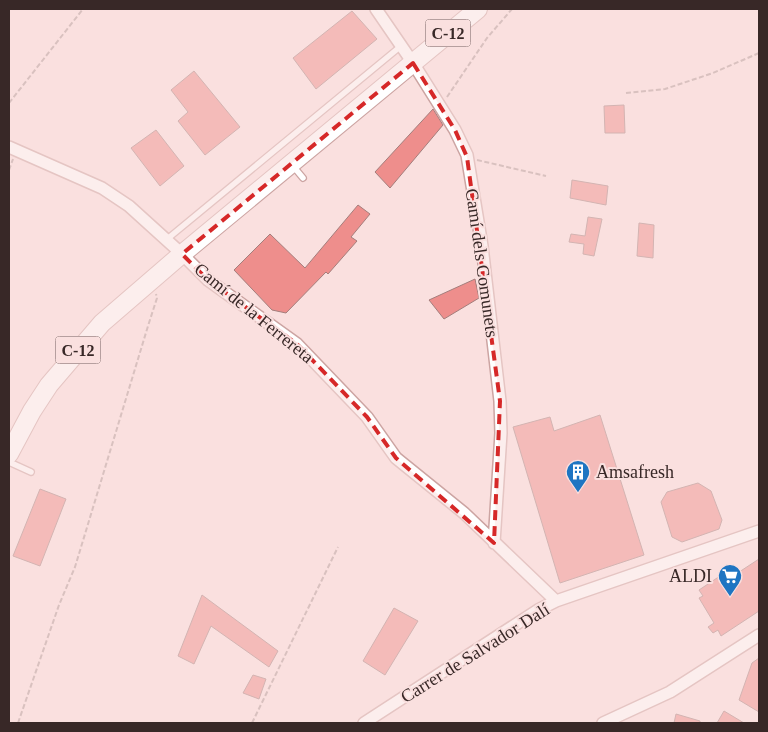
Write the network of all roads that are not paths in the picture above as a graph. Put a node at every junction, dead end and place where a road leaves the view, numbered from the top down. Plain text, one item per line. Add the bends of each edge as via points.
1 (376, 9) edge
2 (478, 9) edge
3 (401, 46) junction
4 (413, 63) junction
5 (9, 147) edge
6 (291, 164) junction
7 (303, 178) dead end
8 (166, 240) junction
9 (182, 254) junction
10 (9, 454) edge
11 (9, 462) edge
12 (31, 472) dead end
13 (759, 531) edge
14 (494, 542) junction
15 (556, 602) junction
16 (759, 634) edge
17 (378, 718) edge
18 (364, 723) edge
19 (603, 723) edge

1 - 3 street, Camí dels Comunets
2 - 4 main road, C-12
3 - 4 street, Camí dels Comunets
3 - 8 lane
4 - 6 main road, C-12
4 - 14 street, Camí dels Comunets via 455,130 467,158 482,246 500,401
5 - 8 street, Camí de la Ferrereta via 102,188 129,206
6 - 7 lane
6 - 9 main road, C-12
8 - 9 street, Camí de la Ferrereta
9 - 10 main road, C-12 via 102,323 67,362 32,411
9 - 14 street, Camí de la Ferrereta via 208,280 297,344 367,417 396,458
11 - 12 lane
13 - 15 street, Carrer de Salvador Dalí
14 - 15 street, Camí de la Ferrereta
15 - 17 street, Carrer de Salvador Dalí via 538,610
16 - 19 street via 670,692
17 - 18 street, Carrer de Salvador Dalí

